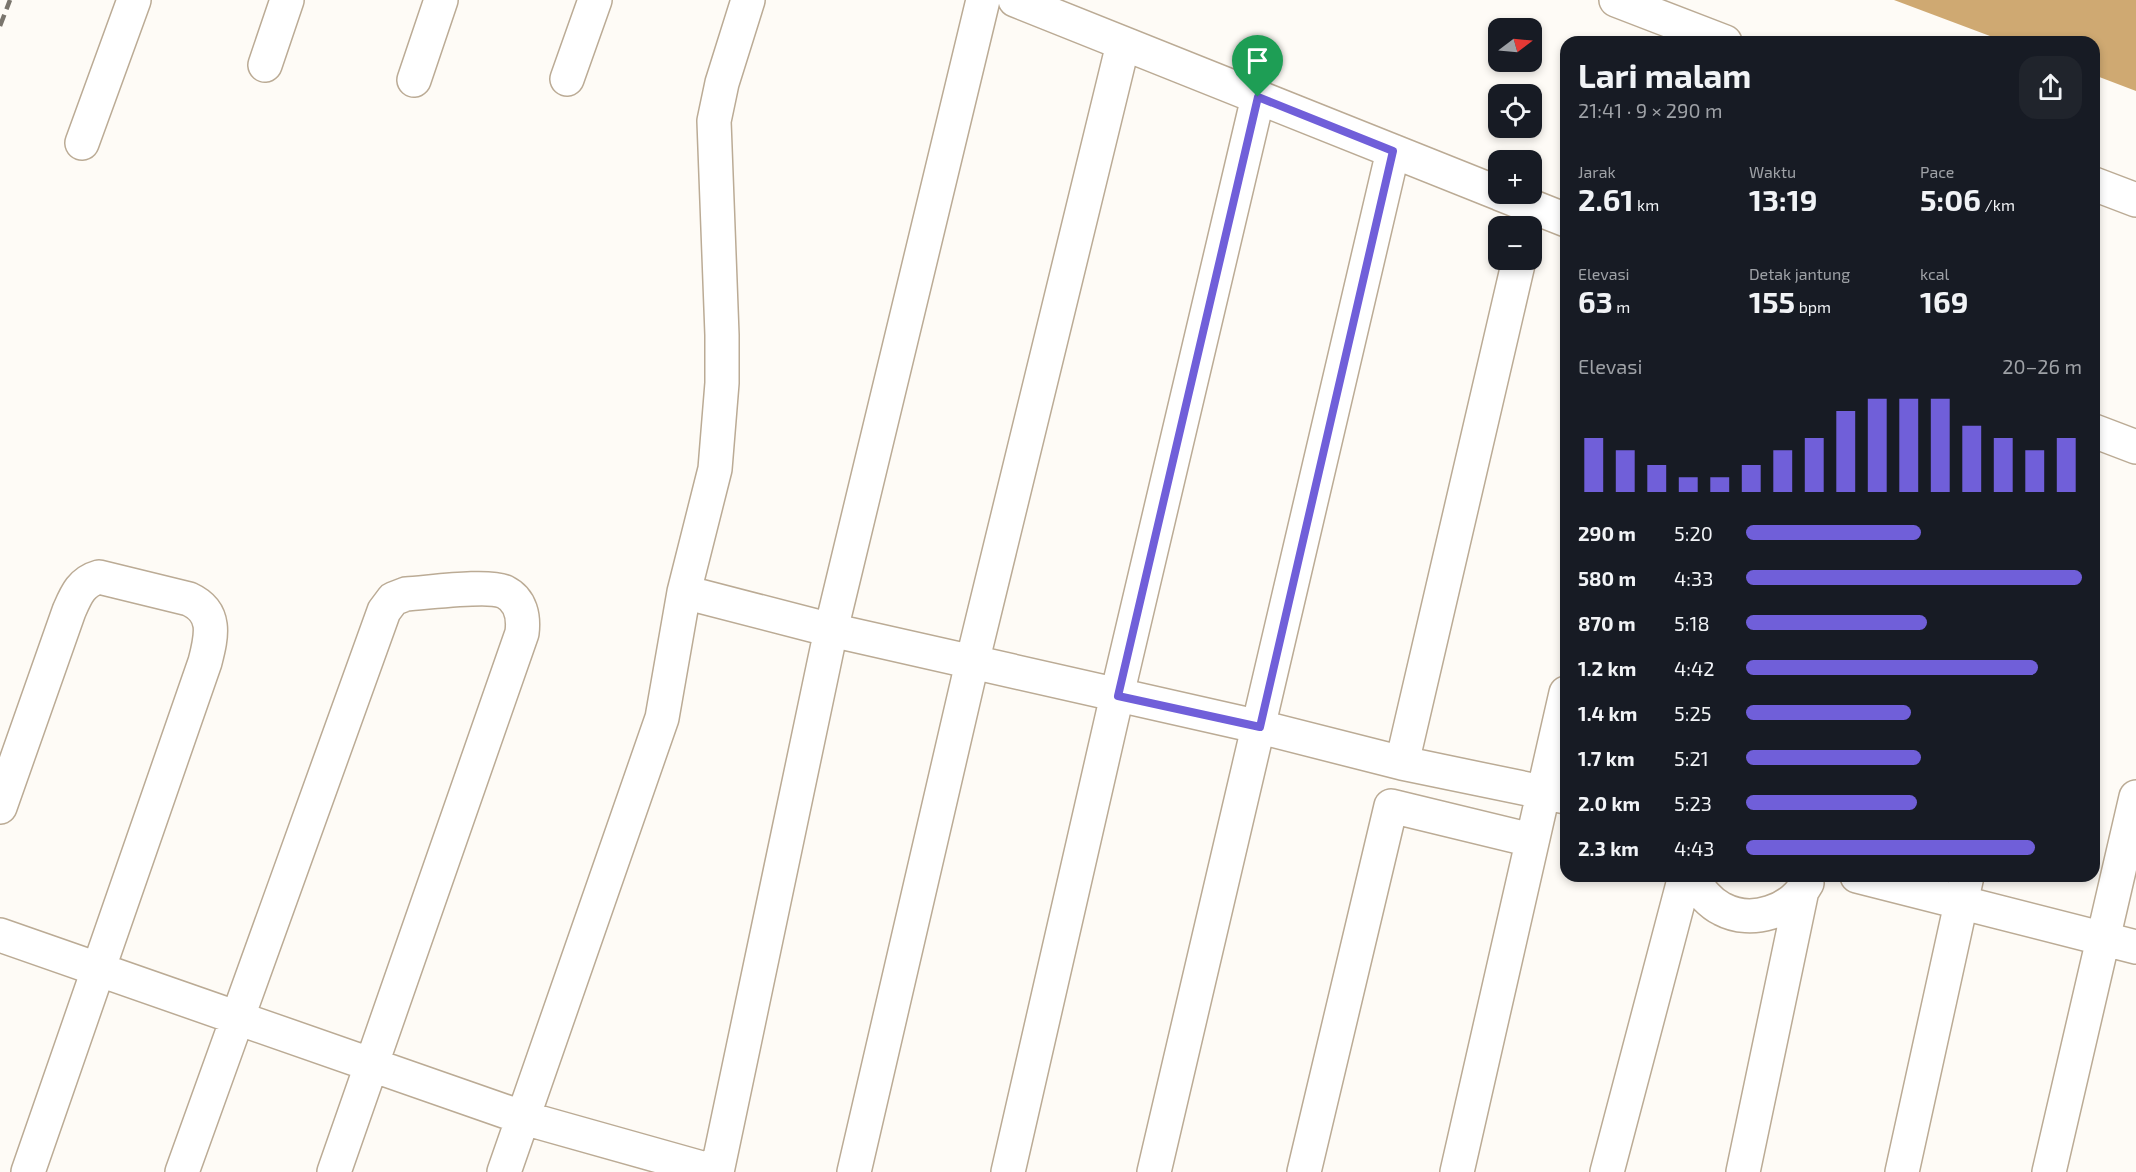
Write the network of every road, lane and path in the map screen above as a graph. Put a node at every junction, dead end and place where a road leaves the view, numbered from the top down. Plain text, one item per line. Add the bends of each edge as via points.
1 (134, 0) edge
2 (287, 0) edge
3 (441, 0) edge
4 (595, 0) edge
5 (748, 0) edge
6 (983, 0) edge
7 (1015, 0) edge
8 (1616, 0) edge
9 (1709, 36) edge
10 (1123, 44) junction
11 (265, 65) dead end
12 (567, 79) dead end
13 (414, 80) dead end
14 (1258, 97) junction
15 (82, 143) dead end
16 (1393, 151) junction
17 (2100, 186) edge
18 (1488, 189) edge
19 (2136, 200) edge
20 (1513, 204) edge
21 (1529, 216) edge
22 (1542, 217) edge
23 (1560, 219) edge
24 (1517, 270) edge
25 (2100, 433) edge
26 (2136, 447) edge
27 (684, 592) junction
28 (831, 630) junction
29 (972, 663) junction
30 (1118, 696) junction
31 (1260, 727) junction
32 (1560, 744) edge
33 (1402, 763) junction
34 (1554, 795) edge
35 (2136, 798) edge
36 (0, 807) edge
37 (1531, 840) junction
38 (1683, 882) edge
39 (1694, 882) edge
40 (1910, 882) edge
41 (1806, 885) edge
42 (1964, 888) edge
43 (0, 935) edge
44 (2102, 938) junction
45 (2136, 946) edge
46 (99, 969) junction
47 (237, 1019) junction
48 (370, 1063) junction
49 (524, 1118) junction
50 (28, 1172) edge
51 (182, 1172) edge
52 (334, 1172) edge
53 (504, 1172) edge
54 (716, 1172) edge
55 (854, 1172) edge
56 (1008, 1172) edge
57 (1154, 1172) edge
58 (1304, 1172) edge
59 (1457, 1172) edge
60 (1607, 1172) edge
61 (1743, 1172) edge
62 (1902, 1172) edge
63 (2049, 1172) edge

1 - 15 street
2 - 11 street
3 - 13 street
4 - 12 street
5 - 27 street via 714,121 722,394 715,469
6 - 28 street
7 - 10 street
8 - 9 street
10 - 14 street
10 - 29 street
14 - 16 street
14 - 30 street
16 - 18 street
16 - 31 street
17 - 19 street
20 - 21 street
22 - 23 street
24 - 33 street
25 - 26 street
27 - 28 street
27 - 49 street via 662,718
28 - 29 street
28 - 54 street
29 - 30 street
29 - 55 street
30 - 31 street
30 - 56 street
31 - 33 street
31 - 57 street
32 - 34 street
33 - 34 street
34 - 37 street
35 - 44 street
36 - 46 street via 69,611 87,580 99,577 189,598 202,605 210,621 206,662
37 - 58 street via 1391,806
37 - 59 street
38 - 60 street
39 - 41 street via 1701,894 1723,910 1751,916 1778,911
40 - 42 street
41 - 61 street
42 - 44 street
42 - 62 street
43 - 46 street
44 - 45 street
44 - 63 street
46 - 47 street
46 - 50 street
47 - 48 street
47 - 48 street via 384,611 393,599 406,594 492,589 506,592 518,604 522,633
47 - 51 street
48 - 49 street
48 - 52 street
49 - 53 street
49 - 54 street

